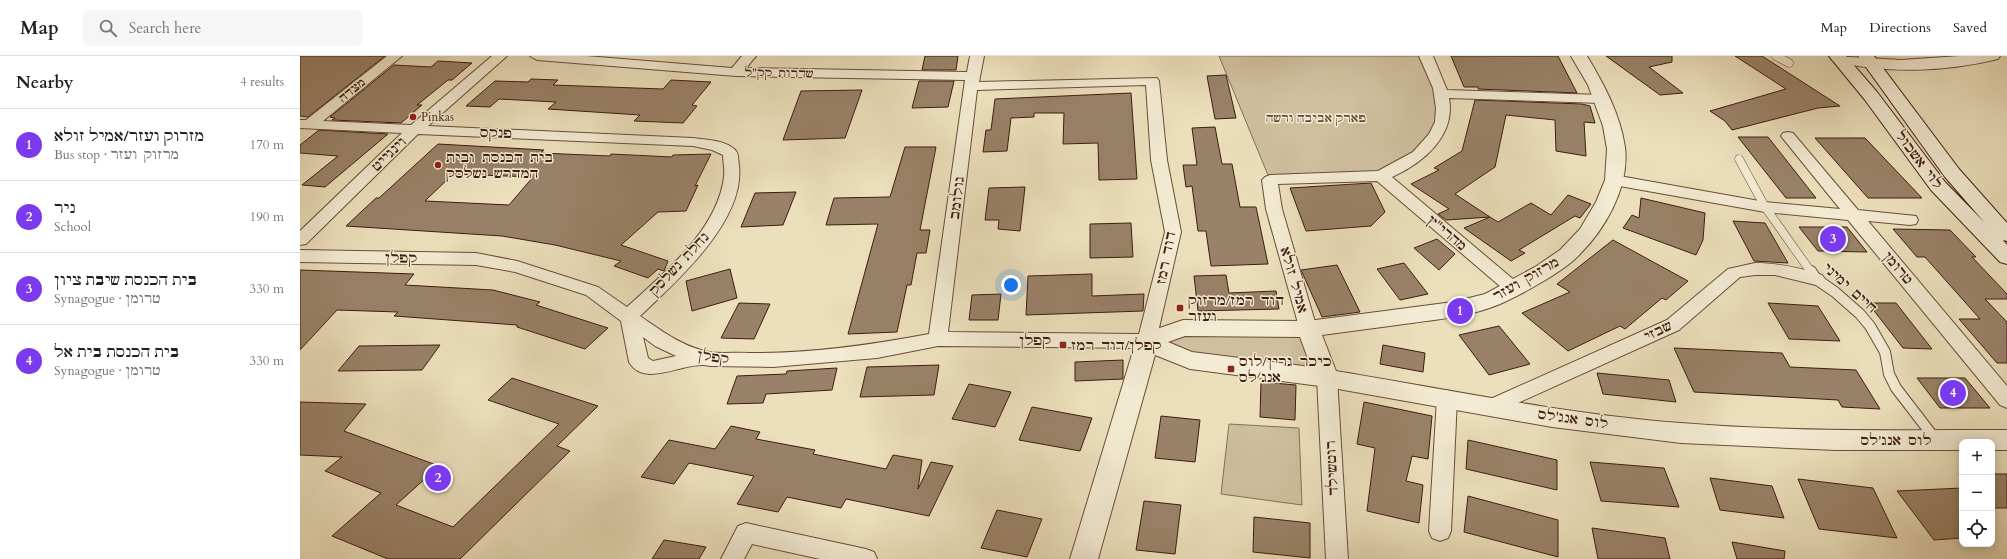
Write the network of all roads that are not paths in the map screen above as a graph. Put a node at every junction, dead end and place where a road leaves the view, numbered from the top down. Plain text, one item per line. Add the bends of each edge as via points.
1 (395, 56) edge
2 (500, 56) edge
3 (537, 56) edge
4 (749, 56) edge
5 (977, 56) edge
6 (1426, 56) edge
7 (1579, 56) edge
8 (1776, 56) edge
9 (1992, 56) edge
10 (1843, 57) edge
11 (1870, 60) edge
12 (1789, 63) dead end
13 (736, 72) junction
14 (972, 81) junction
15 (1442, 94) junction
16 (1602, 99) junction
17 (305, 124) edge
18 (414, 130) junction
19 (1788, 136) dead end
20 (692, 142) joint
21 (1739, 159) dead end
22 (1381, 176) junction
23 (1614, 180) junction
24 (1765, 207) junction
25 (1855, 216) junction
26 (1910, 220) dead end
27 (2007, 235) edge
28 (300, 240) edge
29 (300, 256) edge
30 (2007, 257) edge
31 (1816, 279) junction
32 (1514, 289) junction
33 (629, 316) junction
34 (1308, 329) junction
35 (938, 340) junction
36 (1147, 341) junction
37 (700, 357) junction
38 (1327, 378) junction
39 (1447, 398) junction
40 (2007, 400) edge
41 (1493, 406) junction
42 (1936, 440) junction
43 (2007, 440) edge
44 (1440, 531) dead end
45 (732, 559) edge
46 (866, 559) edge
47 (1084, 559) edge
48 (1338, 559) edge

1 - 17 street, מצדה
2 - 18 street, וינגייט
3 - 13 street, שדרות קק"ל
4 - 13 street
5 - 14 street, גולומב
6 - 15 street
7 - 16 street, מרזוק ועזר
8 - 12 lane
9 - 11 street via 1932,63
10 - 11 street
10 - 30 street, לוי אשכול via 1938,186
11 - 27 street, לוי אשכול via 1952,173
13 - 14 street, שדרות קק"ל
14 - 35 street, גולומב
14 - 36 street, דוד רמז via 1152,81 1159,160 1173,232
15 - 16 street
15 - 22 street via 1442,120 1437,134 1428,147 1406,164
16 - 23 street, מרזוק ועזר via 1612,126 1616,149
17 - 18 street, פנקס
18 - 20 street, פנקס
18 - 28 street, וינגייט
19 - 25 street, טרומן
20 - 33 street, נחלת נשלסק via 716,146 730,153 733,177 725,201 705,238 677,271
21 - 24 lane, חיים ימיני
22 - 32 street, מהרי"ץ
22 - 34 street, אמיל זולא via 1270,180 1274,210
23 - 24 street
23 - 32 street, מרזוק ועזר via 1595,221 1567,254
24 - 25 street
24 - 31 lane, חיים ימיני
25 - 26 street
25 - 40 street, טרומן
29 - 33 street, קפלן via 476,259 499,263 553,277 592,291
31 - 41 street, שבזי via 1762,269 1746,269 1734,273 1673,325
31 - 42 lane, חיים ימיני via 1835,292 1870,326 1885,352 1889,374 1896,388
32 - 34 street, מרזוק ועזר via 1492,299 1453,310
33 - 37 street, קפלן via 662,341
33 - 37 street via 639,362 652,368
34 - 36 street, מרזוק ועזר via 1183,328
34 - 38 street, אמיל זולא
35 - 36 street, קפלן
35 - 37 street, קפלן via 877,351 773,360 738,361
36 - 38 street, לוס אנג'לס via 1190,360
36 - 47 street, דוד רמז
38 - 39 street, לוס אנג'לס
38 - 48 street, רוטשילד
39 - 41 street, לוס אנג'לס
39 - 44 street
41 - 42 street, לוס אנג'לס via 1552,417 1682,433 1836,440
42 - 43 street, לוס אנג'לס
45 - 46 street via 746,533

